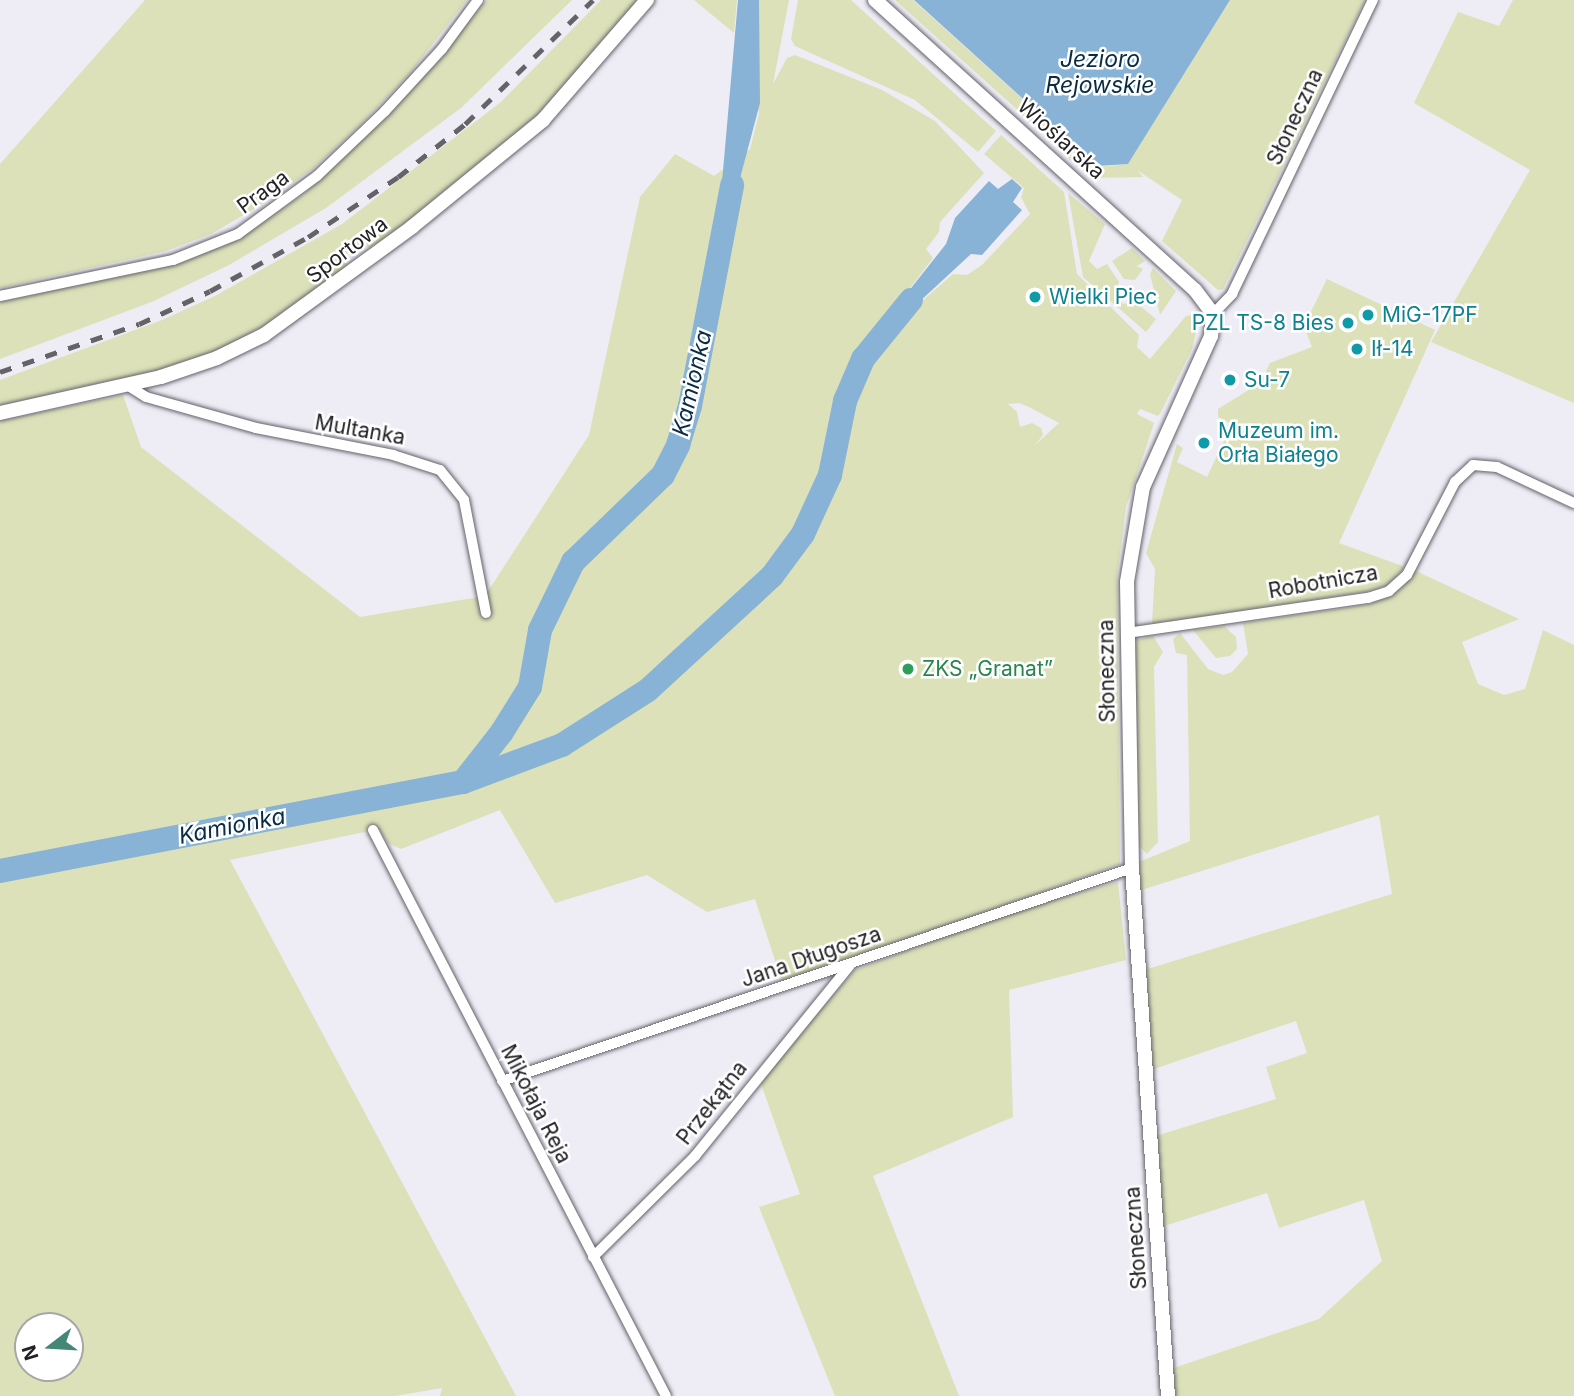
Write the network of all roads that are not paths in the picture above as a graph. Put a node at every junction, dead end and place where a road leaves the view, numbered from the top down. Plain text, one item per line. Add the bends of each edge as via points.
1 (478, 0) edge
2 (648, 0) edge
3 (875, 0) edge
4 (1373, 0) edge
5 (0, 296) edge
6 (1213, 314) junction
7 (127, 386) junction
8 (0, 413) edge
9 (1574, 503) edge
10 (486, 613) dead end
11 (1127, 633) junction
12 (373, 830) dead end
13 (1132, 868) junction
14 (851, 964) junction
15 (502, 1081) junction
16 (593, 1256) junction
17 (666, 1396) edge
18 (1168, 1396) edge

1 - 5 street, Praga via 442,49 385,111 317,176 238,234 173,260
2 - 7 street, Sportowa via 543,120 307,307 217,358
3 - 6 street, Wioślarska via 1195,290
4 - 6 street, Słoneczna via 1236,287
6 - 11 street, Słoneczna via 1211,336 1143,487 1129,557
7 - 8 street, Sportowa
7 - 10 street, Multanka via 146,397 256,428 393,455 440,470 464,500
9 - 11 street, Robotnicza via 1491,465 1473,465 1455,482 1407,575 1389,591 1368,598
11 - 13 street, Słoneczna
12 - 15 street, Mikołaja Reja
13 - 14 street, Jana Długosza
13 - 18 street, Słoneczna
14 - 15 street, Jana Długosza
14 - 16 street, Przekątna via 695,1156
15 - 16 street, Mikołaja Reja
16 - 17 street, Mikołaja Reja

